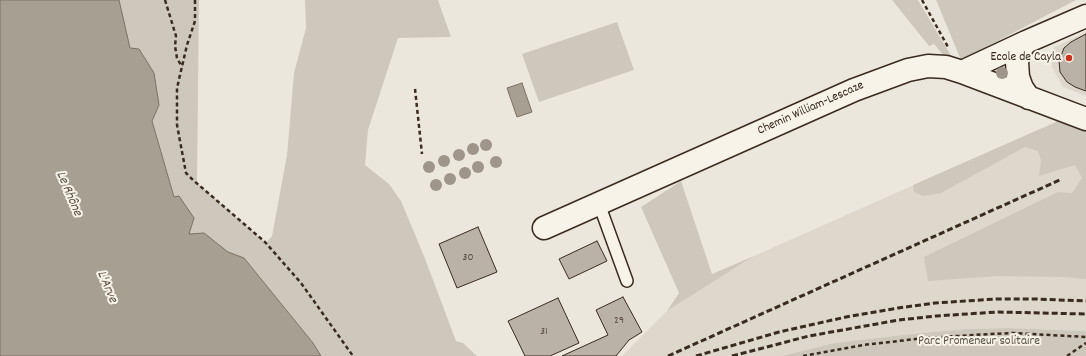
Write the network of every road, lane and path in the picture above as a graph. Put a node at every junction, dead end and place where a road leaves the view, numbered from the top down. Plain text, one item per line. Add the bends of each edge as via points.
1 (165, 0) edge
2 (195, 0) edge
3 (922, 0) edge
4 (1086, 16) edge
5 (1026, 42) junction
6 (182, 67) junction
7 (962, 72) junction
8 (415, 89) dead end
9 (1029, 98) junction
10 (1086, 119) edge
11 (422, 154) dead end
12 (599, 204) junction
13 (544, 228) dead end
14 (627, 281) dead end
15 (1086, 337) edge
16 (1086, 343) edge
17 (353, 356) edge
18 (803, 356) edge
19 (1067, 356) edge

1 - 6 path via 176,36 177,58
2 - 6 path via 196,20
3 - 7 path
4 - 5 street
5 - 7 street
5 - 9 street via 1020,50 1017,62 1018,77
6 - 17 path via 177,88 177,114 186,173 265,242 301,283
7 - 9 street, Chemin William-Lescaze
7 - 12 street, Chemin William-Lescaze via 946,67 928,66 893,75
8 - 11 path
9 - 10 street, Chemin William-Lescaze
12 - 13 street, Chemin William-Lescaze
12 - 14 lane
15 - 18 path via 1014,333 925,338 863,345
16 - 19 path

